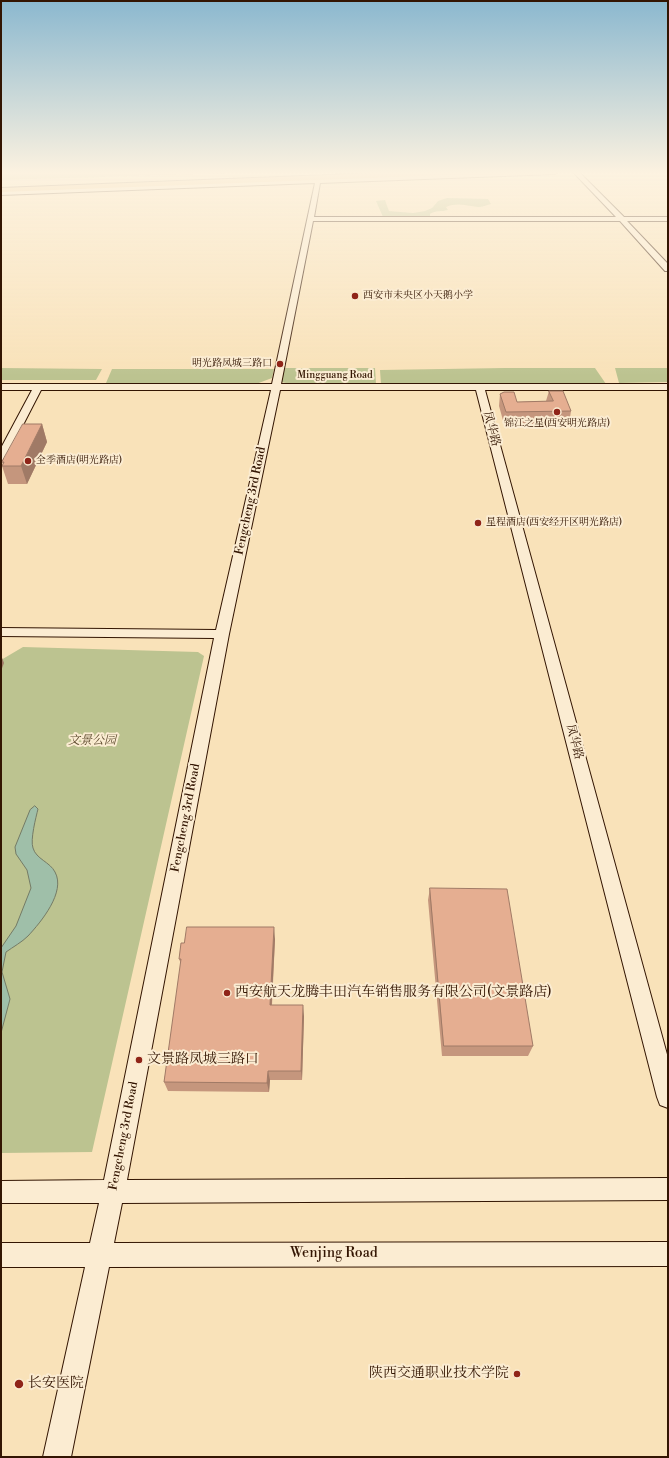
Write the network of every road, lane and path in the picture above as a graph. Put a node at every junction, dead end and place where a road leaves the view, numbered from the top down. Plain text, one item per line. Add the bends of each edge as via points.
1 (307, 240) edge
2 (643, 240) edge
3 (646, 240) edge
4 (668, 263) edge
5 (668, 269) edge
6 (1, 387) edge
7 (668, 387) edge
8 (37, 389) junction
9 (275, 389) junction
10 (480, 390) junction
11 (1, 392) edge
12 (668, 392) edge
13 (1, 458) edge
14 (1, 632) edge
15 (222, 634) junction
16 (668, 1097) edge
17 (668, 1189) edge
18 (1, 1192) edge
19 (113, 1192) junction
20 (99, 1253) junction
21 (668, 1254) edge
22 (1, 1255) edge
23 (57, 1457) edge

1 - 9 street, Fengcheng 3rd Road
2 - 5 street
3 - 4 street
6 - 8 street, Mingguang Road
7 - 10 street, Mingguang Road
8 - 9 street, Mingguang Road
8 - 11 street, Mingguang Road
8 - 13 street
9 - 10 street, Mingguang Road
9 - 15 street, Fengcheng 3rd Road
10 - 12 street, Mingguang Road
10 - 16 street, 凤华路
14 - 15 street
15 - 19 street, Fengcheng 3rd Road
17 - 19 street
18 - 19 street
19 - 20 street, Fengcheng 3rd Road
20 - 21 street, Wenjing Road
20 - 22 street, Wenjing Road
20 - 23 street, Fengcheng 3rd Road

